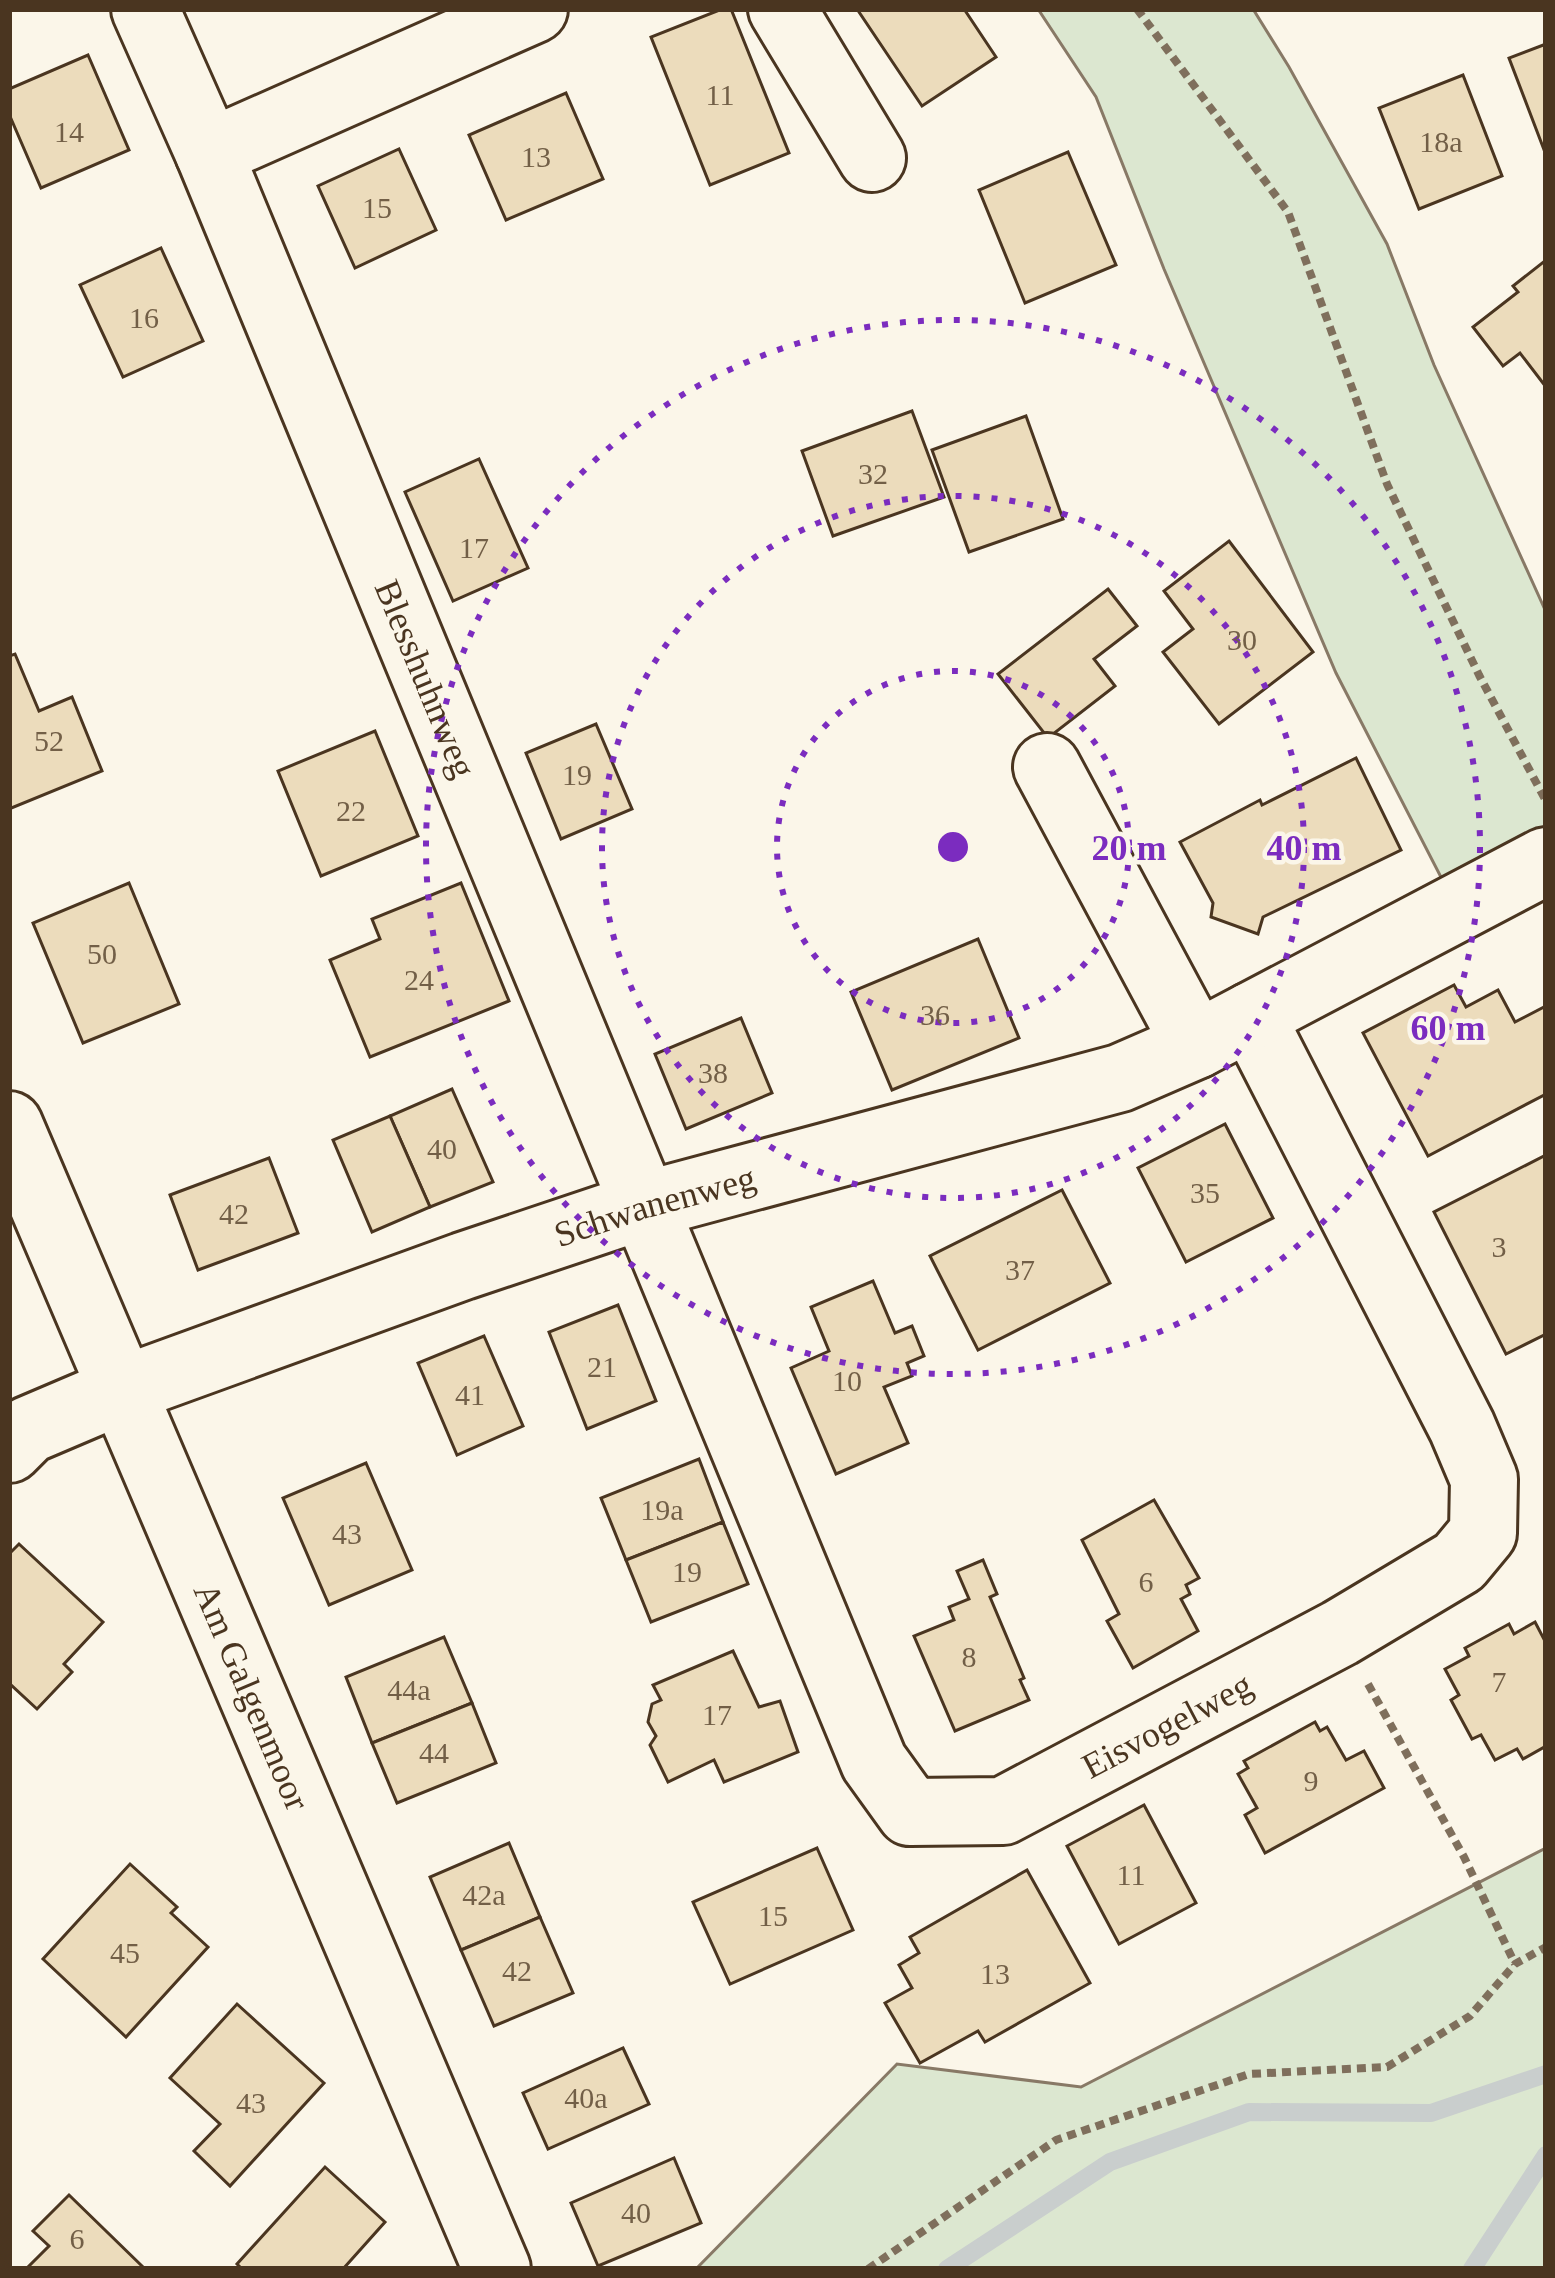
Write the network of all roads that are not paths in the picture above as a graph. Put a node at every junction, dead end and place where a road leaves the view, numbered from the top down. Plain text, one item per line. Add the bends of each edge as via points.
1 (145, 9) edge
2 (534, 9) edge
3 (782, 9) edge
4 (208, 153) junction
5 (872, 158) dead end
6 (1047, 767) dead end
7 (1546, 861) edge
8 (1224, 1030) junction
9 (9, 1125) edge
10 (642, 1206) junction
11 (122, 1390) junction
12 (9, 1449) edge
13 (497, 2269) edge

1 - 4 street, Blesshuhnweg
2 - 4 street
3 - 5 street
4 - 10 street, Blesshuhnweg
6 - 8 street
7 - 8 street, Schwanenweg
8 - 10 street, Schwanenweg via 1120,1078
8 - 10 street, Eisvogelweg via 1462,1427 1484,1479 1483,1533 1459,1562 1340,1634 1004,1811 910,1812 874,1762
9 - 11 street, Am Galgenmoor
10 - 11 street, Schwanenweg
11 - 12 street, Schwanenweg via 28,1430
11 - 13 street, Am Galgenmoor

